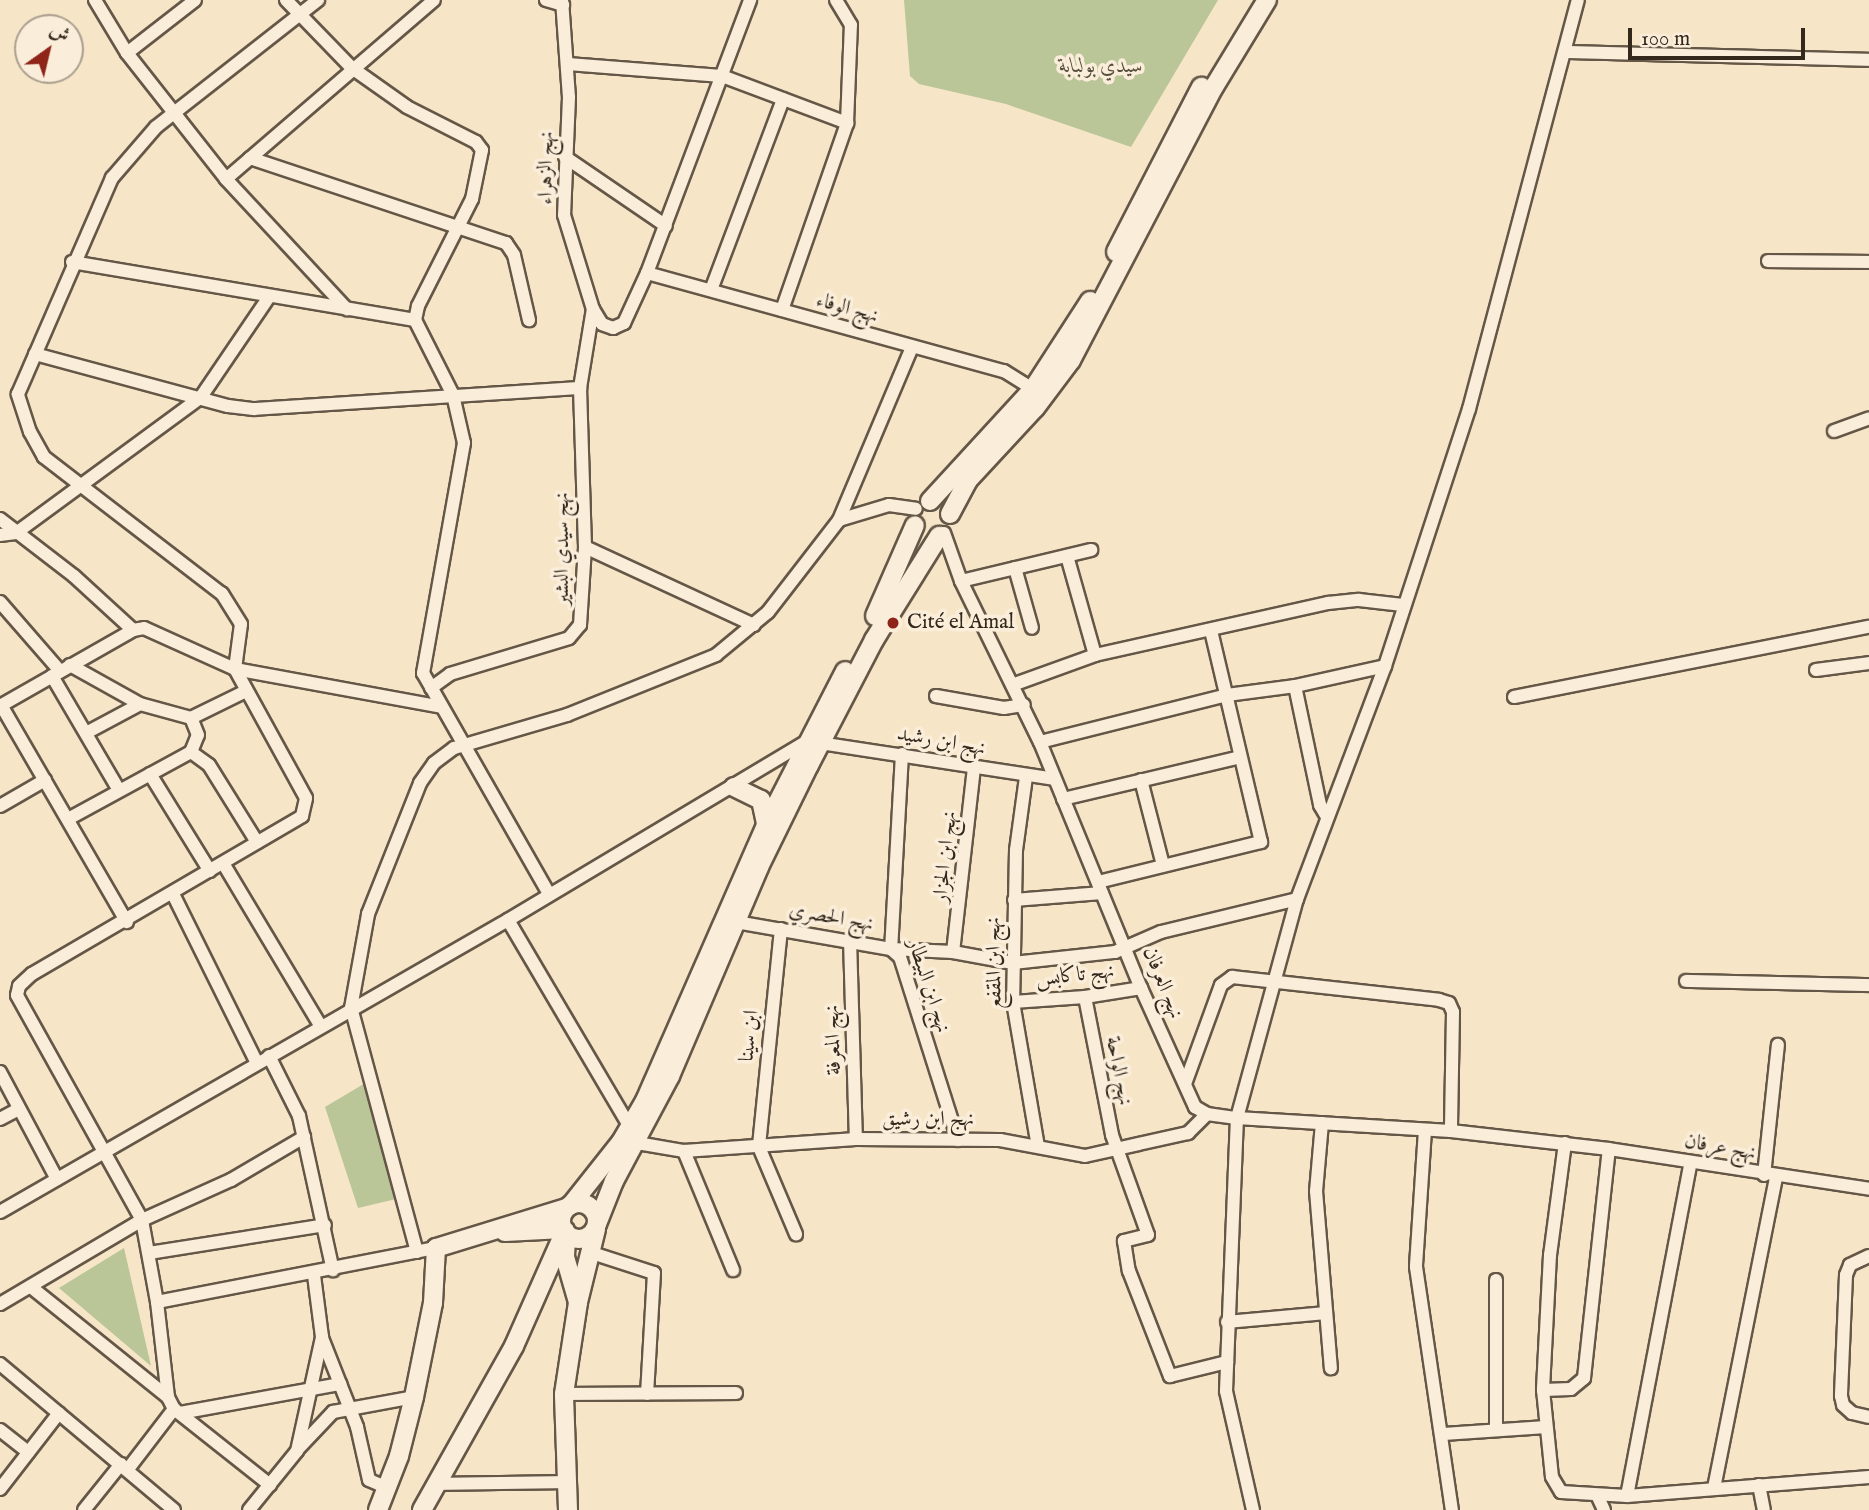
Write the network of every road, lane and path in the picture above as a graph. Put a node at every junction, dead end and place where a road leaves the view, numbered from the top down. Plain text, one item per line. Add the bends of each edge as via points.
1 (95, 0) edge
2 (195, 0) edge
3 (286, 0) edge
4 (318, 0) edge
5 (434, 0) edge
6 (546, 0) edge
7 (750, 0) edge
8 (836, 0) edge
9 (1253, 0) edge
10 (1267, 0) edge
11 (1578, 0) edge
12 (562, 2) edge
13 (299, 15) junction
14 (1565, 51) junction
15 (127, 53) junction
16 (1869, 60) edge
17 (568, 64) junction
18 (352, 68) junction
19 (722, 76) junction
20 (783, 99) junction
21 (174, 115) junction
22 (847, 123) junction
23 (565, 156) junction
24 (250, 158) junction
25 (226, 179) junction
26 (459, 226) junction
27 (666, 226) junction
28 (1768, 261) dead end
29 (72, 262) junction
30 (1869, 262) edge
31 (647, 274) junction
32 (711, 290) junction
33 (269, 298) junction
34 (347, 309) junction
35 (593, 309) junction
36 (782, 310) junction
37 (415, 320) junction
38 (529, 320) dead end
39 (912, 347) junction
40 (35, 354) junction
41 (580, 388) junction
42 (1032, 389) junction
43 (453, 395) junction
44 (201, 397) junction
45 (1869, 418) edge
46 (1834, 431) dead end
47 (78, 487) junction
48 (920, 512) junction
49 (950, 514) junction
50 (0, 519) edge
51 (839, 520) junction
52 (16, 533) junction
53 (0, 534) edge
54 (941, 535) junction
55 (585, 547) junction
56 (1091, 550) dead end
57 (1067, 556) junction
58 (1015, 568) junction
59 (961, 581) junction
60 (0, 601) edge
61 (1403, 606) junction
62 (754, 625) junction
63 (1869, 627) edge
64 (1032, 628) dead end
65 (133, 630) junction
66 (1211, 630) junction
67 (1095, 655) junction
68 (1869, 663) edge
69 (1385, 666) junction
70 (236, 669) junction
71 (1816, 670) dead end
72 (61, 671) junction
73 (1014, 684) junction
74 (1295, 686) junction
75 (431, 688) junction
76 (246, 691) junction
77 (1227, 695) junction
78 (936, 696) dead end
79 (1514, 697) dead end
80 (140, 704) junction
81 (1024, 705) junction
82 (0, 706) edge
83 (442, 707) junction
84 (191, 718) junction
85 (86, 733) junction
86 (814, 741) junction
87 (1040, 742) junction
88 (464, 746) junction
89 (191, 752) junction
90 (902, 754) junction
91 (1240, 757) junction
92 (974, 767) junction
93 (150, 774) junction
94 (1026, 777) junction
95 (1054, 779) junction
96 (45, 780) junction
97 (1141, 780) junction
98 (734, 787) junction
99 (119, 790) junction
100 (1063, 799) junction
101 (0, 806) edge
102 (1327, 817) junction
103 (68, 819) junction
104 (766, 825) junction
105 (257, 842) junction
106 (223, 863) junction
107 (1163, 865) junction
108 (210, 871) junction
109 (1100, 887) junction
110 (173, 894) junction
111 (549, 894) junction
112 (1297, 899) junction
113 (1014, 900) junction
114 (508, 920) junction
115 (127, 922) junction
116 (736, 922) junction
117 (781, 929) junction
118 (850, 940) junction
119 (1126, 947) junction
120 (891, 949) junction
121 (953, 951) junction
122 (1013, 963) junction
123 (1272, 979) junction
124 (1686, 981) dead end
125 (1869, 985) edge
126 (1141, 988) junction
127 (1086, 998) junction
128 (1013, 1002) junction
129 (351, 1008) junction
130 (320, 1025) junction
131 (1777, 1045) dead end
132 (263, 1060) junction
133 (0, 1072) edge
134 (1185, 1084) junction
135 (19, 1109) junction
136 (1207, 1114) junction
137 (1237, 1118) junction
138 (0, 1119) edge
139 (1322, 1123) junction
140 (1425, 1130) junction
141 (1451, 1131) junction
142 (634, 1135) junction
143 (304, 1137) junction
144 (856, 1139) junction
145 (958, 1140) junction
146 (1565, 1143) junction
147 (1038, 1146) junction
148 (760, 1147) junction
149 (105, 1149) junction
150 (1609, 1149) junction
151 (684, 1151) junction
152 (1119, 1151) junction
153 (1691, 1162) junction
154 (1770, 1176) junction
155 (57, 1179) junction
156 (1869, 1189) edge
157 (569, 1206) junction
158 (0, 1212) edge
159 (142, 1220) junction
160 (325, 1225) junction
161 (597, 1227) junction
162 (498, 1231) junction
163 (565, 1232) junction
164 (796, 1234) dead end
165 (436, 1248) junction
166 (417, 1252) junction
167 (149, 1253) junction
168 (592, 1253) junction
169 (1869, 1256) edge
170 (333, 1270) junction
171 (733, 1270) dead end
172 (314, 1275) junction
173 (1496, 1280) dead end
174 (31, 1287) junction
175 (158, 1302) junction
176 (578, 1302) junction
177 (0, 1304) edge
178 (1326, 1313) junction
179 (1227, 1322) junction
180 (322, 1337) junction
181 (1227, 1362) junction
182 (0, 1364) edge
183 (1331, 1368) dead end
184 (340, 1384) junction
185 (309, 1389) junction
186 (1543, 1390) junction
187 (736, 1392) dead end
188 (564, 1394) junction
189 (647, 1394) junction
190 (167, 1397) junction
191 (414, 1397) junction
192 (350, 1408) junction
193 (177, 1411) junction
194 (59, 1413) junction
195 (1869, 1417) edge
196 (1544, 1427) junction
197 (1496, 1429) junction
198 (0, 1430) edge
199 (1442, 1434) junction
200 (297, 1451) junction
201 (28, 1452) junction
202 (124, 1466) junction
203 (1869, 1477) edge
204 (565, 1482) junction
205 (436, 1484) junction
206 (270, 1485) junction
207 (1759, 1485) junction
208 (388, 1488) junction
209 (1714, 1488) junction
210 (0, 1489) edge
211 (1626, 1496) junction
212 (1598, 1497) junction
213 (84, 1510) edge
214 (174, 1510) edge
215 (249, 1510) edge
216 (378, 1510) edge
217 (422, 1510) edge
218 (568, 1510) edge
219 (1253, 1510) edge
220 (1452, 1510) edge
221 (1604, 1510) edge
222 (1763, 1510) edge

1 - 15 street
2 - 15 street
3 - 13 street
4 - 13 street
5 - 18 street
6 - 12 street
7 - 19 street
8 - 22 street via 851,25
9 - 42 main road via 1174,136 1079,321
10 - 49 main road via 1214,87 1071,360 1035,408 968,480
11 - 14 street
12 - 17 street, نهج الزهراء
13 - 18 street
13 - 21 street
14 - 16 street
14 - 61 street via 1469,409
15 - 21 street
17 - 19 street
17 - 23 street, نهج الزهراء
18 - 24 street
18 - 26 street via 407,107 480,146 479,173
19 - 20 street
19 - 27 street
20 - 22 street
20 - 32 street
21 - 25 street
21 - 29 street via 136,146 112,178
22 - 36 street
23 - 27 street
23 - 35 street, نهج الزهراء via 564,215
24 - 25 street
24 - 26 street
25 - 34 street
26 - 37 street
26 - 38 street via 509,246
27 - 31 street
28 - 30 street
29 - 33 street
29 - 40 street
31 - 32 street, نهج الوفاء
31 - 35 street, نهج الزهراء via 624,323 608,327
32 - 36 street, نهج الوفاء
33 - 34 street
33 - 44 street
34 - 37 street
35 - 41 street, نهج سيدي البشير
36 - 39 street, نهج الوفاء
37 - 43 street
39 - 42 street, نهج الوفاء via 1004,371
39 - 51 street
40 - 44 street
40 - 47 street via 18,394 30,432 44,457
41 - 43 street
41 - 55 street, نهج سيدي البشير
42 - 48 main road
43 - 44 street via 254,409
43 - 75 street via 464,443 423,673
44 - 47 street
45 - 46 street
47 - 52 street
47 - 70 street via 222,594 242,624
48 - 49 main road via 940,502
48 - 51 street via 889,505
48 - 54 main road via 922,534
48 - 86 main road via 895,577
49 - 54 main road
50 - 52 street
51 - 62 street
52 - 53 street
52 - 65 street via 74,576
54 - 59 street, نهج العرفان
54 - 86 main road
55 - 62 street
55 - 75 street, نهج سيدي البشير via 582,619 575,632 450,674
56 - 57 street
57 - 58 street
57 - 67 street
58 - 59 street
58 - 64 street
59 - 73 street, نهج العرفان
60 - 72 street
61 - 66 street via 1359,600 1328,603
61 - 69 street
62 - 88 street via 716,655 567,715
63 - 79 street
65 - 70 street via 155,631
65 - 72 street
66 - 67 street
66 - 77 street
67 - 73 street
68 - 71 street
69 - 74 street
69 - 102 street
70 - 76 street
70 - 83 street
72 - 80 street
72 - 82 street
72 - 85 street
73 - 81 street, نهج العرفان
74 - 77 street
74 - 102 street via 1320,805
75 - 83 street
76 - 84 street
76 - 105 street via 308,806 302,816
77 - 87 street
77 - 91 street
78 - 81 street via 1004,708
80 - 84 street
80 - 85 street
81 - 87 street, نهج العرفان
82 - 96 street
83 - 88 street
84 - 89 street via 198,736
85 - 99 street
86 - 90 street, نهج ابن رشيد
86 - 98 street
86 - 104 main road
86 - 116 main road
87 - 95 street, نهج العرفان
88 - 111 street
88 - 129 street via 434,763 409,803 368,914
89 - 93 street
89 - 105 street via 209,765
90 - 92 street, نهج ابن رشيد
90 - 120 street, نهج ابن البيطار
91 - 97 street
91 - 107 street via 1261,842
92 - 94 street, نهج ابن رشيد
92 - 121 street, نهج ابن الجزار
93 - 99 street
93 - 108 street
94 - 95 street, نهج ابن رشيد
94 - 113 street, نهج ابن المقفع
95 - 100 street, نهج العرفان
96 - 101 street
96 - 103 street
97 - 100 street
97 - 107 street
98 - 104 main road via 764,803
98 - 111 street
99 - 103 street
100 - 109 street, نهج العرفان
102 - 112 street
103 - 115 street
104 - 142 main road
105 - 106 street
106 - 108 street
106 - 130 street
107 - 109 street
108 - 110 street
109 - 113 street
109 - 119 street, نهج العرفان
110 - 115 street
110 - 132 street
111 - 114 street
112 - 119 street, نهج الحصري via 1161,932
112 - 123 street
113 - 122 street, نهج ابن المقفع
114 - 129 street
114 - 142 street
115 - 149 street via 24,979 17,995
116 - 117 street, نهج الحصري
116 - 142 main road
117 - 118 street, نهج الحصري
117 - 148 street, ابن سينا
118 - 120 street, نهج الحصري
118 - 144 street, نهج المعرفة
119 - 122 street, نهج الحصري
119 - 126 street, نهج العرفان
120 - 121 street, نهج الحصري
120 - 145 street, نهج ابن البيطار via 900,957
121 - 122 street, نهج الحصري
122 - 128 street, نهج ابن المقفع
123 - 134 street via 1232,977 1221,985
123 - 137 street
123 - 141 street via 1450,1003
124 - 125 street
126 - 127 street, نهج تاكابس
126 - 134 street, نهج العرفان
127 - 128 street, نهج تاكابس
127 - 152 street, نهج الواحة via 1097,1073
128 - 147 street, نهج ابن المقفع
129 - 130 street
129 - 166 street
130 - 132 street
131 - 154 street
132 - 143 street via 299,1116
132 - 149 street
133 - 135 street
134 - 136 street, نهج العرفان via 1195,1107
135 - 138 street
135 - 155 street
136 - 137 street
136 - 152 street, نهج ابن رشيق via 1188,1133
137 - 139 street
137 - 179 street
139 - 140 street
139 - 178 street via 1316,1191
140 - 141 street
140 - 199 street via 1416,1267
141 - 146 street
142 - 151 street, نهج ابن رشيق
142 - 157 main road
142 - 161 main road
143 - 159 street via 231,1180
143 - 160 street
144 - 145 street, نهج ابن رشيق
144 - 148 street, نهج ابن رشيق
145 - 147 street, نهج ابن رشيق
146 - 150 street, نهج عرفان
146 - 186 street via 1550,1255
147 - 152 street, نهج ابن رشيق via 1085,1156
148 - 151 street, نهج ابن رشيق
148 - 164 street
149 - 155 street
149 - 159 street
150 - 153 street, نهج عرفان
150 - 186 street via 1584,1378 1571,1389
151 - 171 street
152 - 181 street, نهج الواحة via 1148,1235 1124,1241 1129,1271 1170,1376
153 - 154 street, نهج عرفان
153 - 211 street
154 - 156 street, نهج عرفان
154 - 209 street
155 - 158 street
157 - 161 main road via 588,1205 596,1213
157 - 162 main road
157 - 163 main road
159 - 167 street
159 - 174 street
160 - 167 street
160 - 170 street
161 - 163 main road via 582,1239
161 - 168 main road
162 - 163 main road
162 - 165 main road
163 - 176 main road via 565,1257
163 - 205 main road via 514,1346
165 - 166 street
165 - 191 main road via 433,1303
166 - 170 street
167 - 175 street
168 - 176 main road
168 - 189 street via 654,1273
169 - 195 street via 1850,1265 1846,1275 1841,1396 1852,1413
170 - 172 street
172 - 175 street
172 - 180 street
173 - 197 street
174 - 177 street
174 - 190 street
175 - 190 street
176 - 188 main road
178 - 179 street
178 - 183 street
179 - 181 street
180 - 184 street
180 - 185 street
181 - 219 street via 1230,1419
182 - 194 street
184 - 185 street
184 - 192 street
185 - 193 street
185 - 200 street
186 - 196 street
187 - 189 street
188 - 189 street
188 - 204 main road
190 - 193 street
191 - 192 street
191 - 208 main road
192 - 200 street via 325,1417
192 - 208 street via 369,1480
193 - 202 street
193 - 206 street
194 - 201 street
194 - 202 street
196 - 197 street
196 - 212 street via 1556,1486 1569,1495
197 - 199 street
198 - 201 street
199 - 220 street
200 - 206 street
201 - 210 street
202 - 213 street
202 - 214 street
203 - 207 street
204 - 205 street
204 - 218 main road
205 - 217 main road
206 - 215 street
207 - 209 street
207 - 222 street
208 - 216 main road
209 - 211 street
211 - 212 street
212 - 221 street

